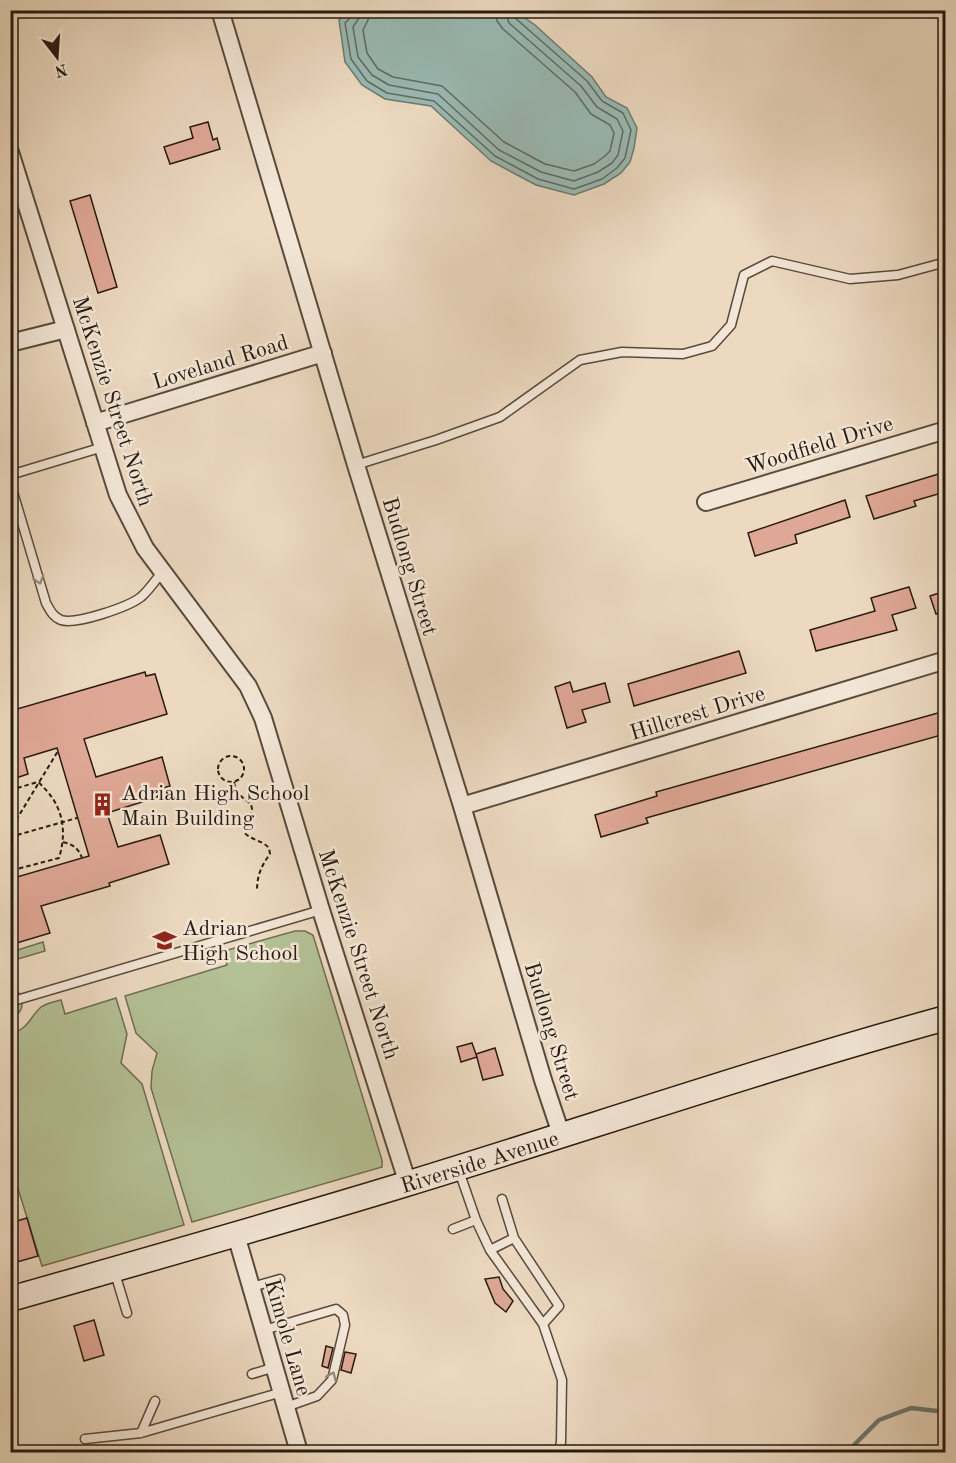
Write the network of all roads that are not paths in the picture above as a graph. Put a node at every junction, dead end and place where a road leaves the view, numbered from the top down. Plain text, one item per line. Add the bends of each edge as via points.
1 (220, 10) edge
2 (10, 152) edge
3 (945, 262) edge
4 (66, 329) junction
5 (10, 343) edge
6 (323, 353) junction
7 (95, 423) junction
8 (945, 430) edge
9 (103, 447) junction
10 (356, 465) junction
11 (10, 475) edge
12 (10, 482) edge
13 (706, 502) dead end
14 (162, 572) junction
15 (945, 660) edge
16 (462, 806) junction
17 (321, 910) junction
18 (10, 1002) edge
19 (945, 1018) edge
20 (561, 1134) junction
21 (457, 1168) junction
22 (408, 1184) junction
23 (502, 1199) dead end
24 (476, 1220) junction
25 (453, 1229) dead end
26 (236, 1235) junction
27 (514, 1238) junction
28 (490, 1250) junction
29 (114, 1270) junction
30 (280, 1279) dead end
31 (252, 1287) junction
32 (10, 1299) edge
33 (127, 1312) dead end
34 (543, 1324) junction
35 (264, 1330) junction
36 (275, 1367) junction
37 (252, 1374) dead end
38 (284, 1400) junction
39 (155, 1401) dead end
40 (141, 1433) junction
41 (85, 1439) dead end
42 (299, 1452) edge
43 (559, 1452) edge

1 - 6 street, Budlong Street
2 - 4 street, McKenzie Street North
3 - 10 lane via 898,275 850,279 772,261 744,275 731,325 712,346 683,354 622,352 580,360 500,417
4 - 5 street
4 - 7 street, McKenzie Street North
6 - 7 street, Loveland Road
6 - 10 street, Budlong Street
7 - 9 street, McKenzie Street North
8 - 13 street, Woodfield Drive
9 - 11 lane
9 - 14 street, McKenzie Street North via 129,519
10 - 16 street, Budlong Street
12 -> 14 lane via 46,603 64,621 126,606 141,597
14 - 17 street, McKenzie Street North via 248,686 263,718
15 - 16 street, Hillcrest Drive
16 - 20 street, Budlong Street
17 - 18 lane
17 - 22 street, McKenzie Street North
19 - 20 street, Riverside Avenue
20 - 21 street, Riverside Avenue
21 - 22 street, Riverside Avenue
21 - 24 lane
22 - 26 street, Riverside Avenue
23 - 27 lane
24 - 25 lane
24 - 28 lane
26 - 29 street, Riverside Avenue
26 - 31 street, Kimole Lane
27 - 28 lane
27 - 34 lane via 559,1306
28 - 34 lane
29 - 32 street, Riverside Avenue
29 - 33 lane
30 - 31 lane
31 - 35 street, Kimole Lane
34 - 43 lane via 562,1380
35 - 36 street, Kimole Lane
38 -> 35 lane via 317,1396 332,1380 345,1325 343,1316 336,1309
36 - 37 lane
36 - 38 street, Kimole Lane
38 - 40 lane
38 - 42 street, Kimole Lane
39 - 40 lane
40 - 41 lane

